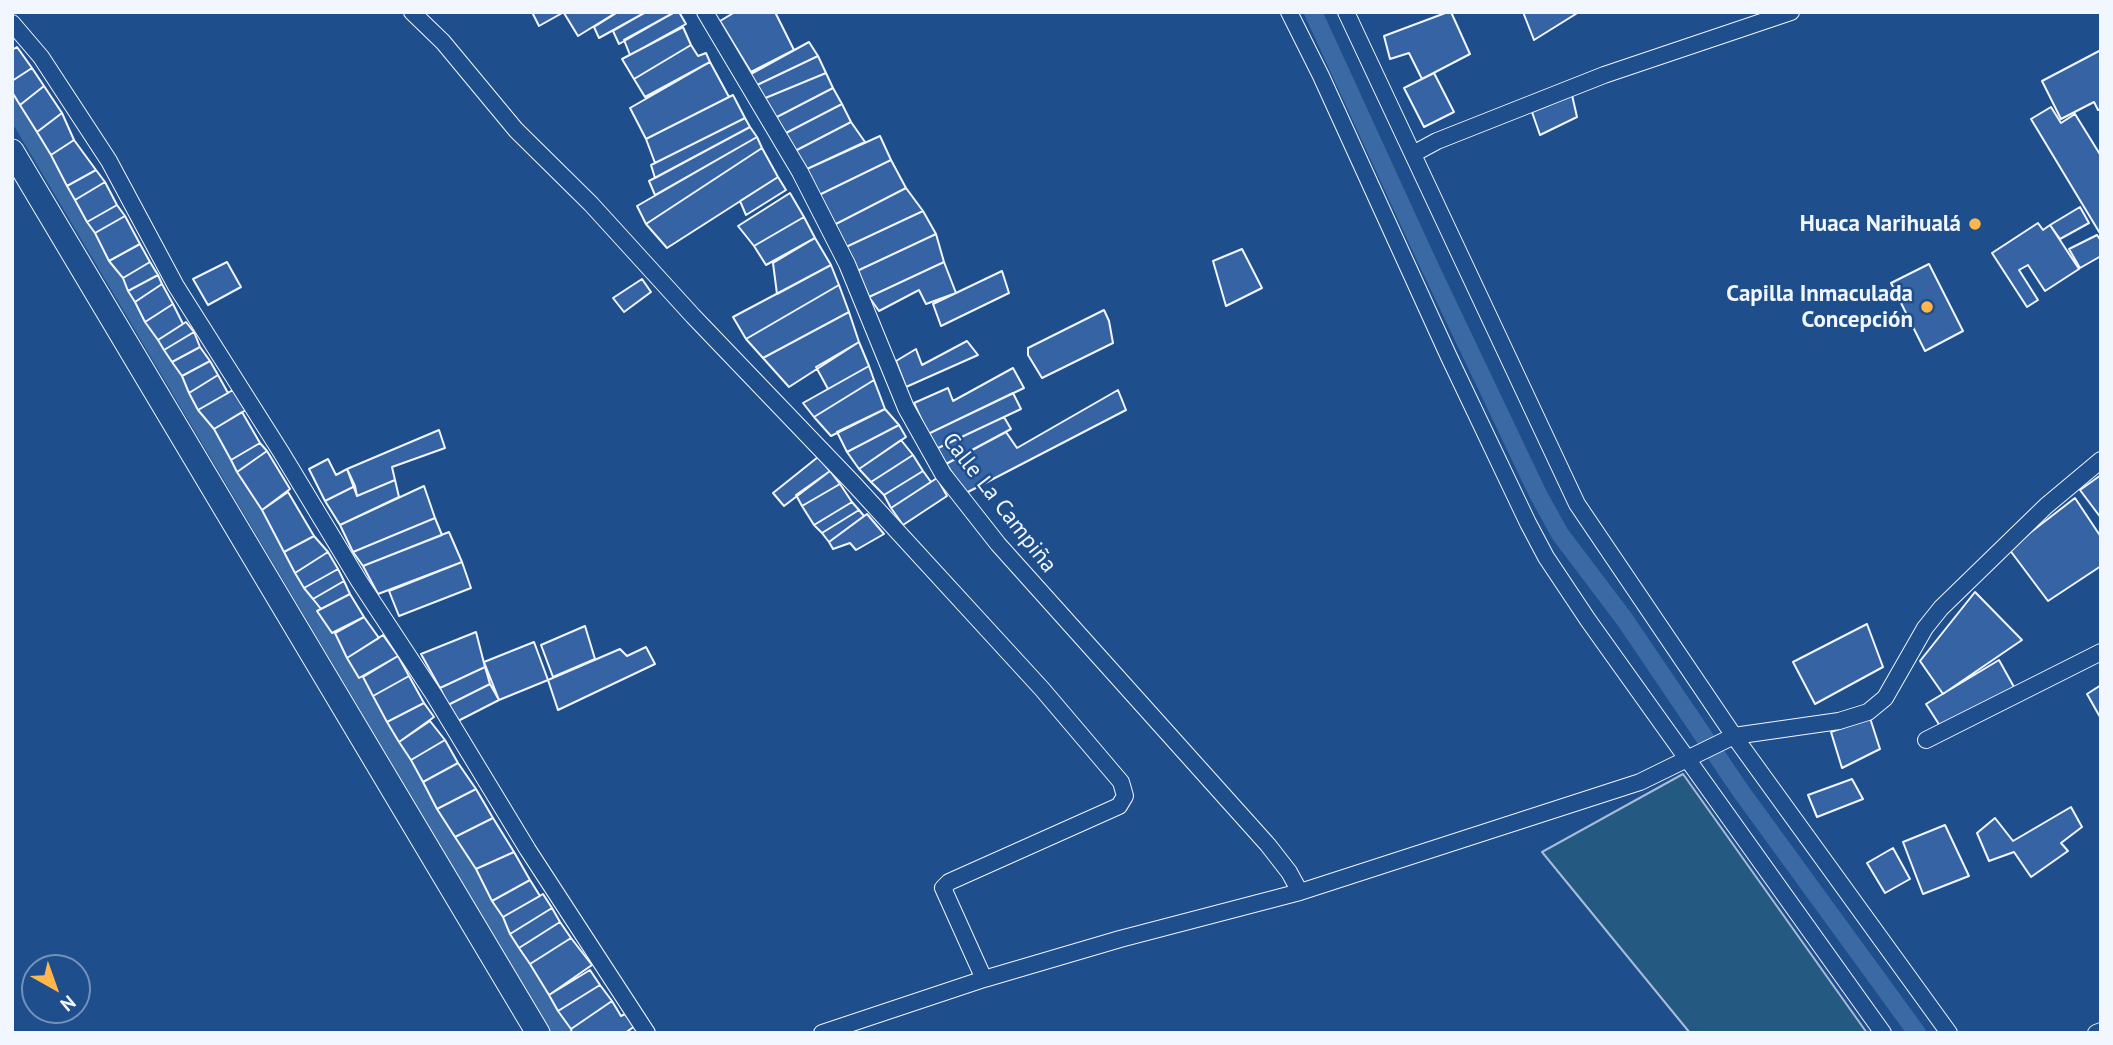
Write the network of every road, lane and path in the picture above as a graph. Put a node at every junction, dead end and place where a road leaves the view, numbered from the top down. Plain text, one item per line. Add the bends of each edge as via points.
1 (412, 12) edge
2 (705, 12) edge
3 (1289, 12) edge
4 (1346, 12) edge
5 (1791, 12) edge
6 (12, 23) edge
7 (12, 151) edge
8 (1413, 155) junction
9 (2101, 460) edge
10 (2101, 652) edge
11 (1734, 736) junction
12 (1926, 740) dead end
13 (1692, 757) junction
14 (1300, 892) junction
15 (984, 979) junction
16 (538, 1033) edge
17 (647, 1033) edge
18 (822, 1033) edge
19 (1882, 1033) edge
20 (1949, 1033) edge

1 - 15 street via 516,130 854,484 1121,782 1125,796 1119,806 946,884 943,891
2 - 14 street, Calle La Campiña via 800,172 847,264 906,408 943,474 1015,564 1268,845
3 - 13 street via 1534,535 1588,620
4 - 8 street
5 - 8 street via 1604,75 1437,141
6 - 17 street via 41,57 109,162 183,297
7 - 16 main road
8 - 11 street via 1577,504
9 - 11 street via 2046,506 1941,608 1877,707 1839,721
10 - 12 street
11 - 13 street
11 - 20 street
13 - 14 street via 1640,782
13 - 19 street
14 - 15 street
15 - 18 street

